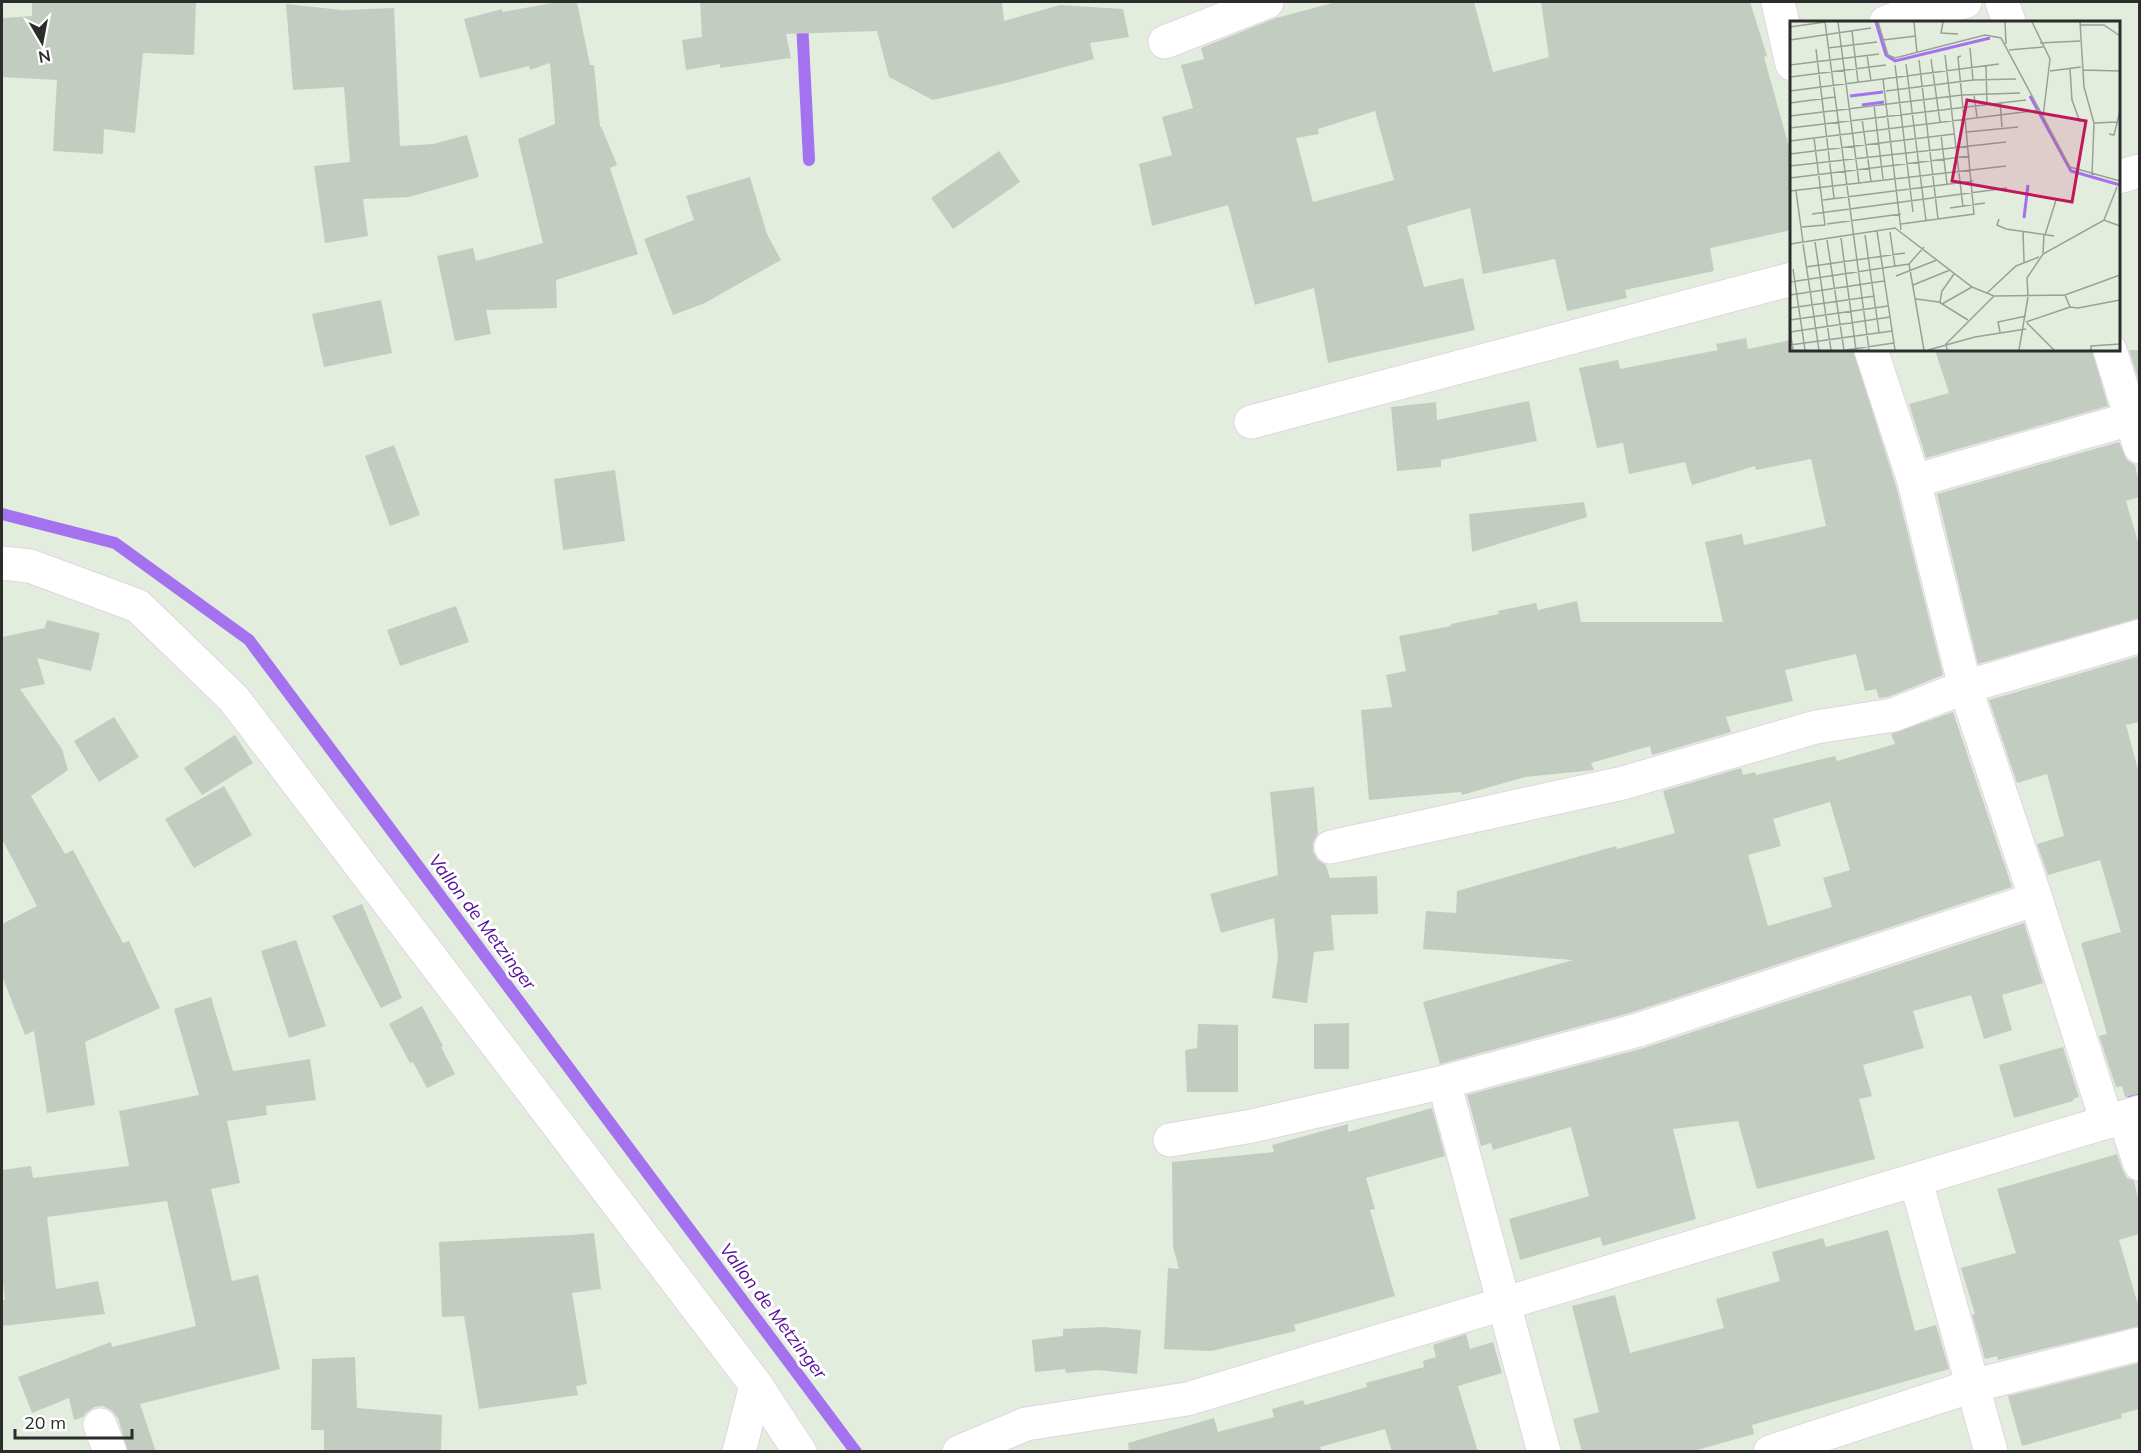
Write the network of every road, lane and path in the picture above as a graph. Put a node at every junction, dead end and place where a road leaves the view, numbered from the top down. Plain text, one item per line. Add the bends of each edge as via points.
1 (1267, 2) edge
2 (1778, 2) edge
3 (1965, 2) edge
4 (2002, 2) edge
5 (1889, 21) edge
6 (2009, 21) edge
7 (1165, 42) dead end
8 (1790, 55) edge
9 (2139, 171) edge
10 (2120, 176) edge
11 (1790, 279) edge
12 (1871, 351) edge
13 (2110, 351) edge
14 (1251, 422) dead end
15 (2136, 427) edge
16 (1914, 481) junction
17 (2, 563) edge
18 (2139, 636) edge
19 (1965, 687) junction
20 (1330, 847) dead end
21 (2036, 899) junction
22 (1444, 1082) junction
23 (2124, 1117) edge
24 (1170, 1140) dead end
25 (2139, 1164) edge
26 (1916, 1181) junction
27 (1504, 1304) junction
28 (2139, 1344) edge
29 (756, 1385) junction
30 (1972, 1386) junction
31 (739, 1452) edge
32 (800, 1452) edge
33 (958, 1452) edge
34 (1544, 1452) edge
35 (1771, 1452) edge
36 (1991, 1452) edge

1 - 7 street
2 - 8 street
3 - 5 street
4 - 6 street
9 - 10 street
11 - 14 street
12 - 16 street
13 - 15 street
15 - 16 street
16 - 19 street
17 - 29 street via 30,566 138,606 234,699
18 - 19 street
19 - 20 street via 1893,715 1816,728 1623,783
19 - 21 street
21 - 22 street via 1638,1030
21 - 23 street
22 - 24 street via 1252,1126
22 - 27 street
23 - 25 street
23 - 26 street
26 - 27 street
26 - 30 street
27 - 33 street via 1187,1399 1026,1424
27 - 34 street
28 - 30 street
29 - 31 street
29 - 32 street
30 - 35 street
30 - 36 street

